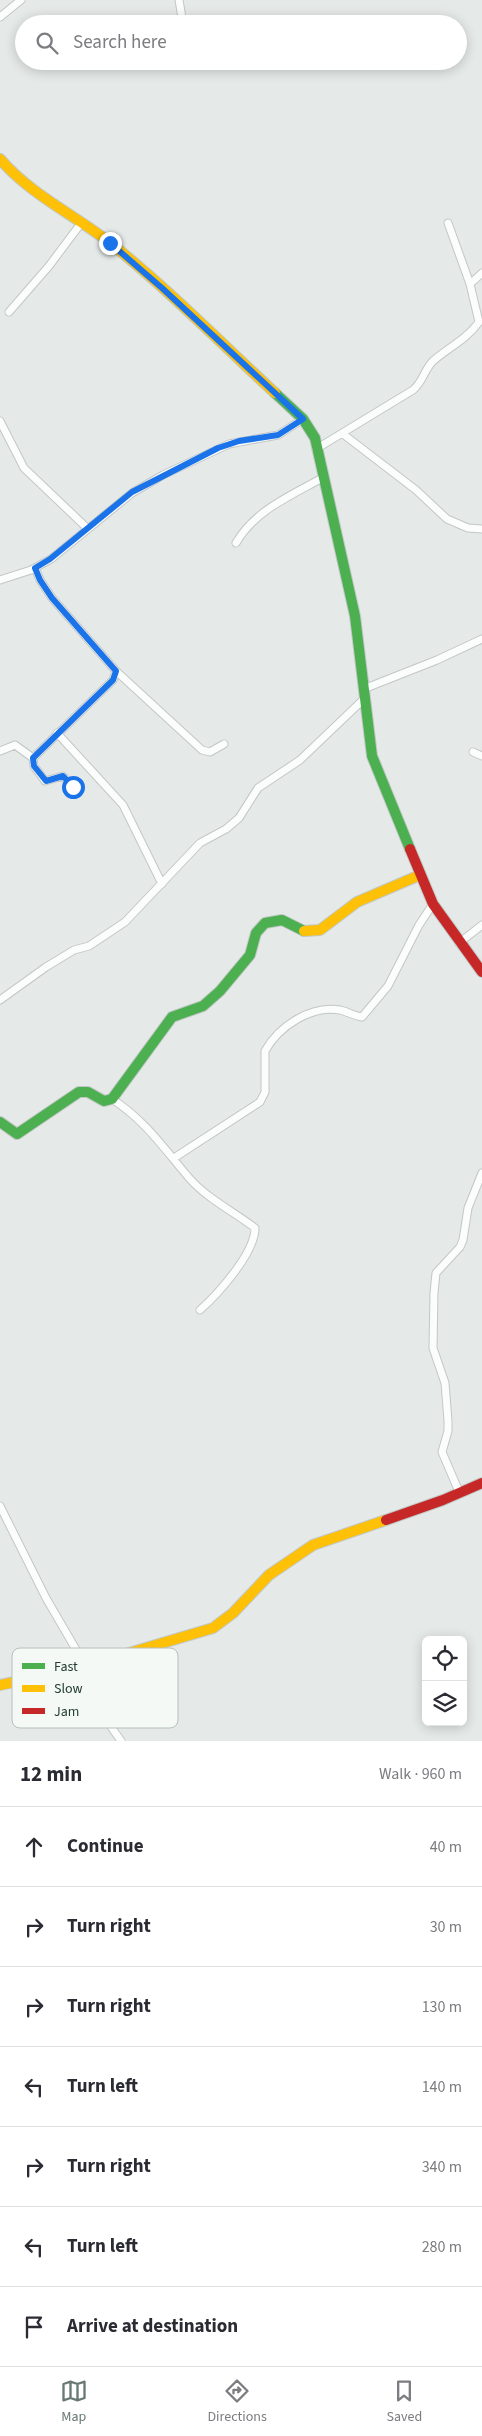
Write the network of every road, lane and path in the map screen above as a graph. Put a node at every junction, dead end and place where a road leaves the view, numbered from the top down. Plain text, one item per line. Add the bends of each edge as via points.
1 (21, 0) edge
2 (179, 0) edge
3 (182, 15) edge
4 (0, 17) edge
5 (0, 159) edge
6 (82, 222) junction
7 (448, 223) dead end
8 (482, 272) edge
9 (470, 284) junction
10 (9, 312) dead end
11 (480, 314) edge
12 (303, 419) junction
13 (0, 421) edge
14 (343, 434) junction
15 (316, 449) junction
16 (324, 477) junction
17 (88, 529) junction
18 (482, 529) edge
19 (236, 543) dead end
20 (35, 568) junction
21 (0, 580) edge
22 (482, 639) edge
23 (116, 671) junction
24 (365, 693) junction
25 (57, 733) junction
26 (224, 744) dead end
27 (0, 751) edge
28 (473, 752) dead end
29 (482, 756) edge
30 (33, 758) junction
31 (73, 787) dead end
32 (420, 875) junction
33 (162, 884) junction
34 (433, 904) junction
35 (482, 925) edge
36 (458, 943) junction
37 (482, 972) edge
38 (0, 1000) edge
39 (112, 1099) junction
40 (0, 1122) edge
41 (174, 1158) junction
42 (482, 1173) edge
43 (200, 1310) dead end
44 (482, 1483) edge
45 (460, 1494) junction
46 (0, 1506) edge
47 (75, 1648) edge
48 (144, 1648) edge
49 (113, 1728) edge
50 (122, 1741) edge

1 - 4 street
2 - 3 street
5 - 6 street via 25,185
6 - 10 street
6 - 12 street via 162,288
7 - 9 street
8 - 9 street
9 - 11 street
11 - 14 street via 474,328 433,362 421,384
12 - 15 street via 315,438
12 - 17 street via 278,435 229,444 164,475 132,492
13 - 17 street via 24,468
14 - 15 street
14 - 18 street via 416,490 447,519 463,527
15 - 16 street
16 - 19 street via 269,508
16 - 24 street via 355,616
17 - 20 street
20 - 21 street
20 - 23 street via 52,598
22 - 24 street
23 - 25 street via 113,680
23 - 26 street via 202,750 210,752
24 - 32 street via 372,756
24 - 33 street via 300,760 258,788 239,818 200,843
25 - 30 street
25 - 33 street via 123,805
27 - 30 street via 15,745
28 - 29 street
30 - 31 street via 34,766 46,781 63,776
32 - 34 street
32 - 39 street via 347,908 316,932 304,932 287,920 265,923 256,933 250,955 220,991 203,1006 172,1017
33 - 38 street via 124,922 89,946 74,950 46,967
34 - 36 street
34 - 41 street via 388,986 362,1017 332,1010 299,1017 265,1051 265,1092 260,1102
35 - 36 street
36 - 37 street
39 - 40 street via 104,1101 88,1092 80,1092 17,1134
39 - 41 street via 137,1117
41 - 43 street via 202,1190 256,1228 236,1270
42 - 45 street via 468,1208 463,1240 436,1273 434,1293 433,1348 445,1383 448,1420 442,1452
44 - 45 street
45 - 48 street via 313,1545 269,1575 234,1613 213,1628
46 - 47 street
49 - 50 street

